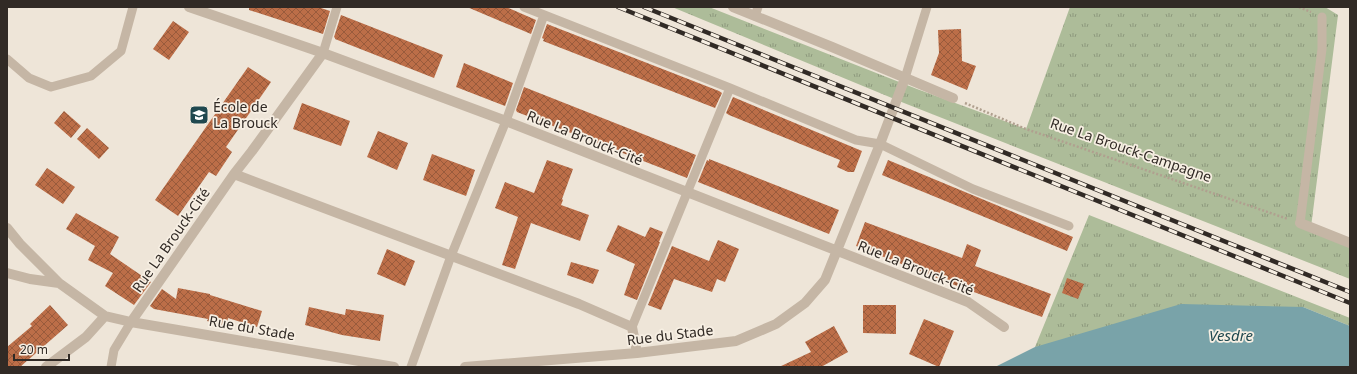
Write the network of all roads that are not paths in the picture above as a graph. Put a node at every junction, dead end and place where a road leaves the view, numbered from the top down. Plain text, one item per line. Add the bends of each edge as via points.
1 (133, 7) edge
2 (189, 7) edge
3 (337, 7) edge
4 (524, 7) edge
5 (733, 7) edge
6 (927, 7) edge
7 (757, 11) edge
8 (544, 15) junction
9 (1322, 16) dead end
10 (323, 53) junction
11 (7, 59) edge
12 (905, 78) junction
13 (730, 88) junction
14 (953, 98) road end
15 (506, 121) junction
16 (880, 144) junction
17 (234, 174) junction
18 (687, 193) junction
19 (1300, 223) joint
20 (1069, 226) dead end
21 (7, 228) edge
22 (1350, 243) edge
23 (837, 251) junction
24 (451, 256) junction
25 (7, 272) edge
26 (59, 283) junction
27 (105, 316) junction
28 (131, 322) junction
29 (632, 327) junction
30 (1004, 327) dead end
31 (637, 353) junction
32 (46, 367) edge
33 (111, 367) edge
34 (394, 367) edge
35 (411, 367) edge
36 (465, 367) edge

1 - 11 lane via 120,51 91,76 51,87 29,78
2 - 10 street, Rue La Brouck-Cité
3 - 10 lane
4 - 8 lane
5 - 7 street
6 - 12 lane
7 - 12 street
8 - 13 lane
8 - 15 lane
9 - 19 lane via 1322,49
10 - 15 street, Rue La Brouck-Cité
10 - 17 street, Rue La Brouck-Cité
12 - 14 street
12 - 16 street
13 - 16 lane via 856,140
13 - 18 lane
15 - 18 street, Rue La Brouck-Cité
15 - 24 lane
16 - 20 lane via 974,189
16 - 23 street, Rue La Brouck-Cité
17 - 24 street
17 - 28 street, Rue La Brouck-Cité
18 - 23 street, Rue La Brouck-Cité
18 - 29 lane
19 - 22 street
21 - 26 street
23 - 30 street, Rue La Brouck-Cité via 968,302
23 - 31 street, Rue du Stade via 825,280 805,303 776,324 736,341
24 - 29 street via 579,304
24 - 35 lane
25 - 26 street via 30,279
26 - 27 street
27 - 28 street, Rue du Stade
27 - 32 street via 86,337
28 - 33 lane via 114,350
28 - 34 street, Rue du Stade
29 - 31 street
31 - 36 street, Rue du Stade

